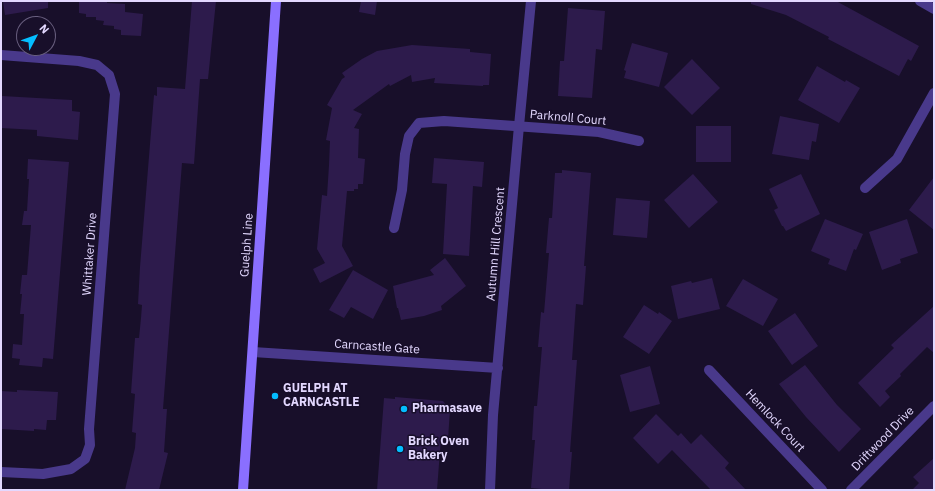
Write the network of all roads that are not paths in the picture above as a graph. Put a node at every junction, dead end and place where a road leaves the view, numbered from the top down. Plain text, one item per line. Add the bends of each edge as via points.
1 (276, 1) edge
2 (531, 1) edge
3 (920, 1) edge
4 (934, 9) edge
5 (1, 55) edge
6 (934, 92) edge
7 (518, 126) junction
8 (639, 141) dead end
9 (865, 188) dead end
10 (394, 228) dead end
11 (253, 352) junction
12 (498, 368) junction
13 (709, 370) dead end
14 (934, 406) edge
15 (1, 472) edge
16 (242, 490) edge
17 (490, 490) edge
18 (822, 490) edge
19 (851, 490) edge

1 - 11 main road, Guelph Line
2 - 7 street, Autumn Hill Crescent
3 - 4 street
5 - 15 street, Whittaker Drive via 79,61 97,65 108,75 115,94 89,429 90,445 85,459 71,469 43,474
6 - 9 street via 897,159
7 - 8 street, Parknoll Court via 599,132
7 - 10 street, Parknoll Court via 444,121 419,123 409,136
7 - 12 street, Autumn Hill Crescent
11 - 12 street, Carncastle Gate
11 - 16 main road, Guelph Line
12 - 17 street, Autumn Hill Crescent
13 - 18 street, Hemlock Court
14 - 19 street, Driftwood Drive

